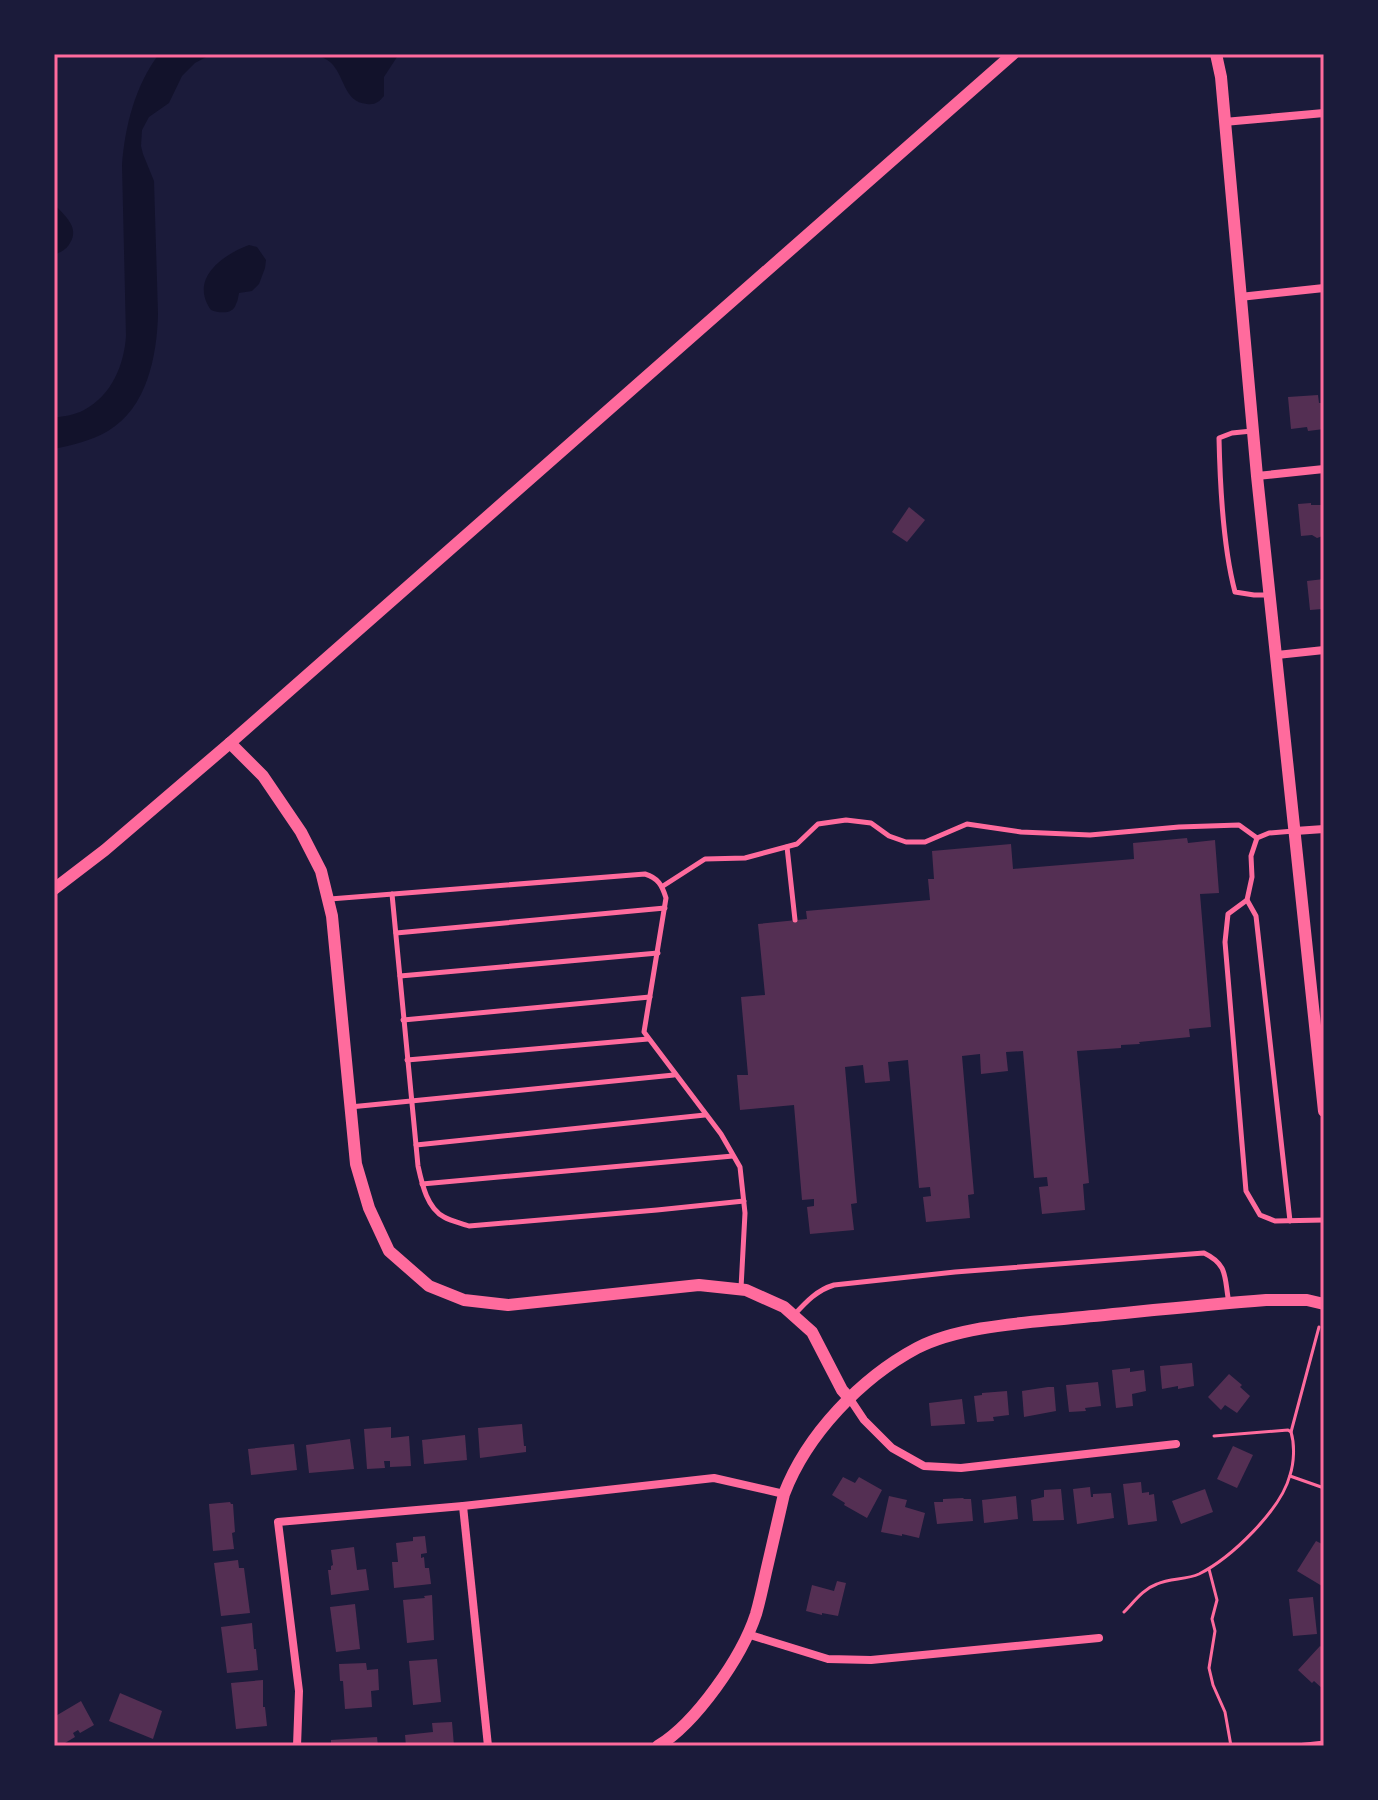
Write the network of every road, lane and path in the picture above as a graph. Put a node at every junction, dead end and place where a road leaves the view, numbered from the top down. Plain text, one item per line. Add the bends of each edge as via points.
1 (1013, 54) edge
2 (1216, 54) edge
3 (1324, 113) edge
4 (1224, 122) junction
5 (1324, 288) edge
6 (1240, 297) junction
7 (1253, 431) junction
8 (1324, 469) edge
9 (1257, 476) junction
10 (1270, 595) junction
11 (1324, 650) edge
12 (1277, 655) junction
13 (230, 743) junction
14 (1324, 829) edge
15 (1295, 831) junction
16 (1257, 838) junction
17 (787, 847) junction
18 (663, 887) junction
19 (54, 889) edge
20 (392, 894) junction
21 (328, 899) junction
22 (1247, 900) junction
23 (665, 908) junction
24 (795, 920) dead end
25 (396, 933) junction
26 (658, 953) junction
27 (399, 976) junction
28 (650, 997) junction
29 (1319, 1011) edge
30 (403, 1020) junction
31 (648, 1039) junction
32 (407, 1060) junction
33 (675, 1075) junction
34 (411, 1102) junction
35 (350, 1107) junction
36 (1324, 1111) edge
37 (706, 1115) junction
38 (416, 1145) junction
39 (733, 1156) junction
40 (422, 1184) junction
41 (744, 1201) junction
42 (1324, 1220) edge
43 (1290, 1221) junction
44 (741, 1289) junction
45 (1229, 1303) junction
46 (1324, 1304) edge
47 (793, 1315) junction
48 (1319, 1327) dead end
49 (850, 1399) junction
50 (1291, 1432) junction
51 (1214, 1436) dead end
52 (1176, 1444) dead end
53 (1290, 1476) junction
54 (1324, 1488) edge
55 (784, 1494) junction
56 (463, 1506) junction
57 (1209, 1569) junction
58 (1124, 1612) dead end
59 (747, 1634) junction
60 (1099, 1638) dead end
61 (1324, 1743) edge
62 (297, 1746) edge
63 (488, 1746) edge
64 (658, 1746) edge
65 (1231, 1746) edge
66 (1297, 1746) edge

1 - 13 street
2 - 4 street
3 - 4 street
4 - 6 street
5 - 6 street
6 - 7 street
7 - 9 street
7 - 10 lane via 1219,438 1221,489 1235,592
8 - 9 street
9 - 10 street
10 - 12 street
11 - 12 street
12 - 15 street
13 - 19 street
13 - 21 street via 263,776 301,832
14 - 15 street
15 - 16 lane
15 - 29 street
16 - 17 lane via 1239,825 1090,835 967,824 925,842 906,842 871,823 846,820 818,824
16 - 22 lane
17 - 18 lane via 745,858 705,859
17 - 24 lane
18 - 20 lane via 645,874
18 - 23 lane
20 - 21 lane
20 - 25 lane
21 - 35 street
22 - 43 lane via 1256,916
22 - 43 lane via 1228,914 1225,942 1246,1191 1260,1215
23 - 25 lane
23 - 26 lane
25 - 27 lane
26 - 27 lane
26 - 28 lane
27 - 30 lane
28 - 30 lane
28 - 31 lane via 644,1032
29 - 36 street
30 - 32 lane
31 - 32 lane
31 - 33 lane
32 - 34 lane
33 - 34 lane
33 - 37 lane
34 - 35 lane
34 - 38 lane
35 - 44 street via 356,1164 369,1208 389,1251 429,1286 464,1300 508,1305 699,1285
37 - 38 lane
37 - 39 lane
38 - 40 lane
39 - 40 lane
39 - 41 lane via 740,1167
40 - 41 lane via 437,1211 469,1226
41 - 44 lane
42 - 43 lane
44 - 47 street
45 - 46 street
45 - 47 lane via 1222,1266 1204,1253 834,1285
45 - 49 street via 967,1331 919,1347
47 - 49 street via 812,1332
48 - 50 path
49 - 52 street via 892,1448 924,1466 961,1468
49 - 55 street via 830,1417
50 - 51 path
50 - 53 path
53 - 54 path
53 - 57 path via 1260,1524
55 - 56 street via 714,1478
55 - 59 street
56 - 62 street via 278,1522 299,1691
56 - 63 street
57 - 58 path via 1157,1583
57 - 65 path via 1217,1600 1209,1668
59 - 60 street via 828,1659 871,1660
59 - 64 street via 719,1684
61 - 66 lane

